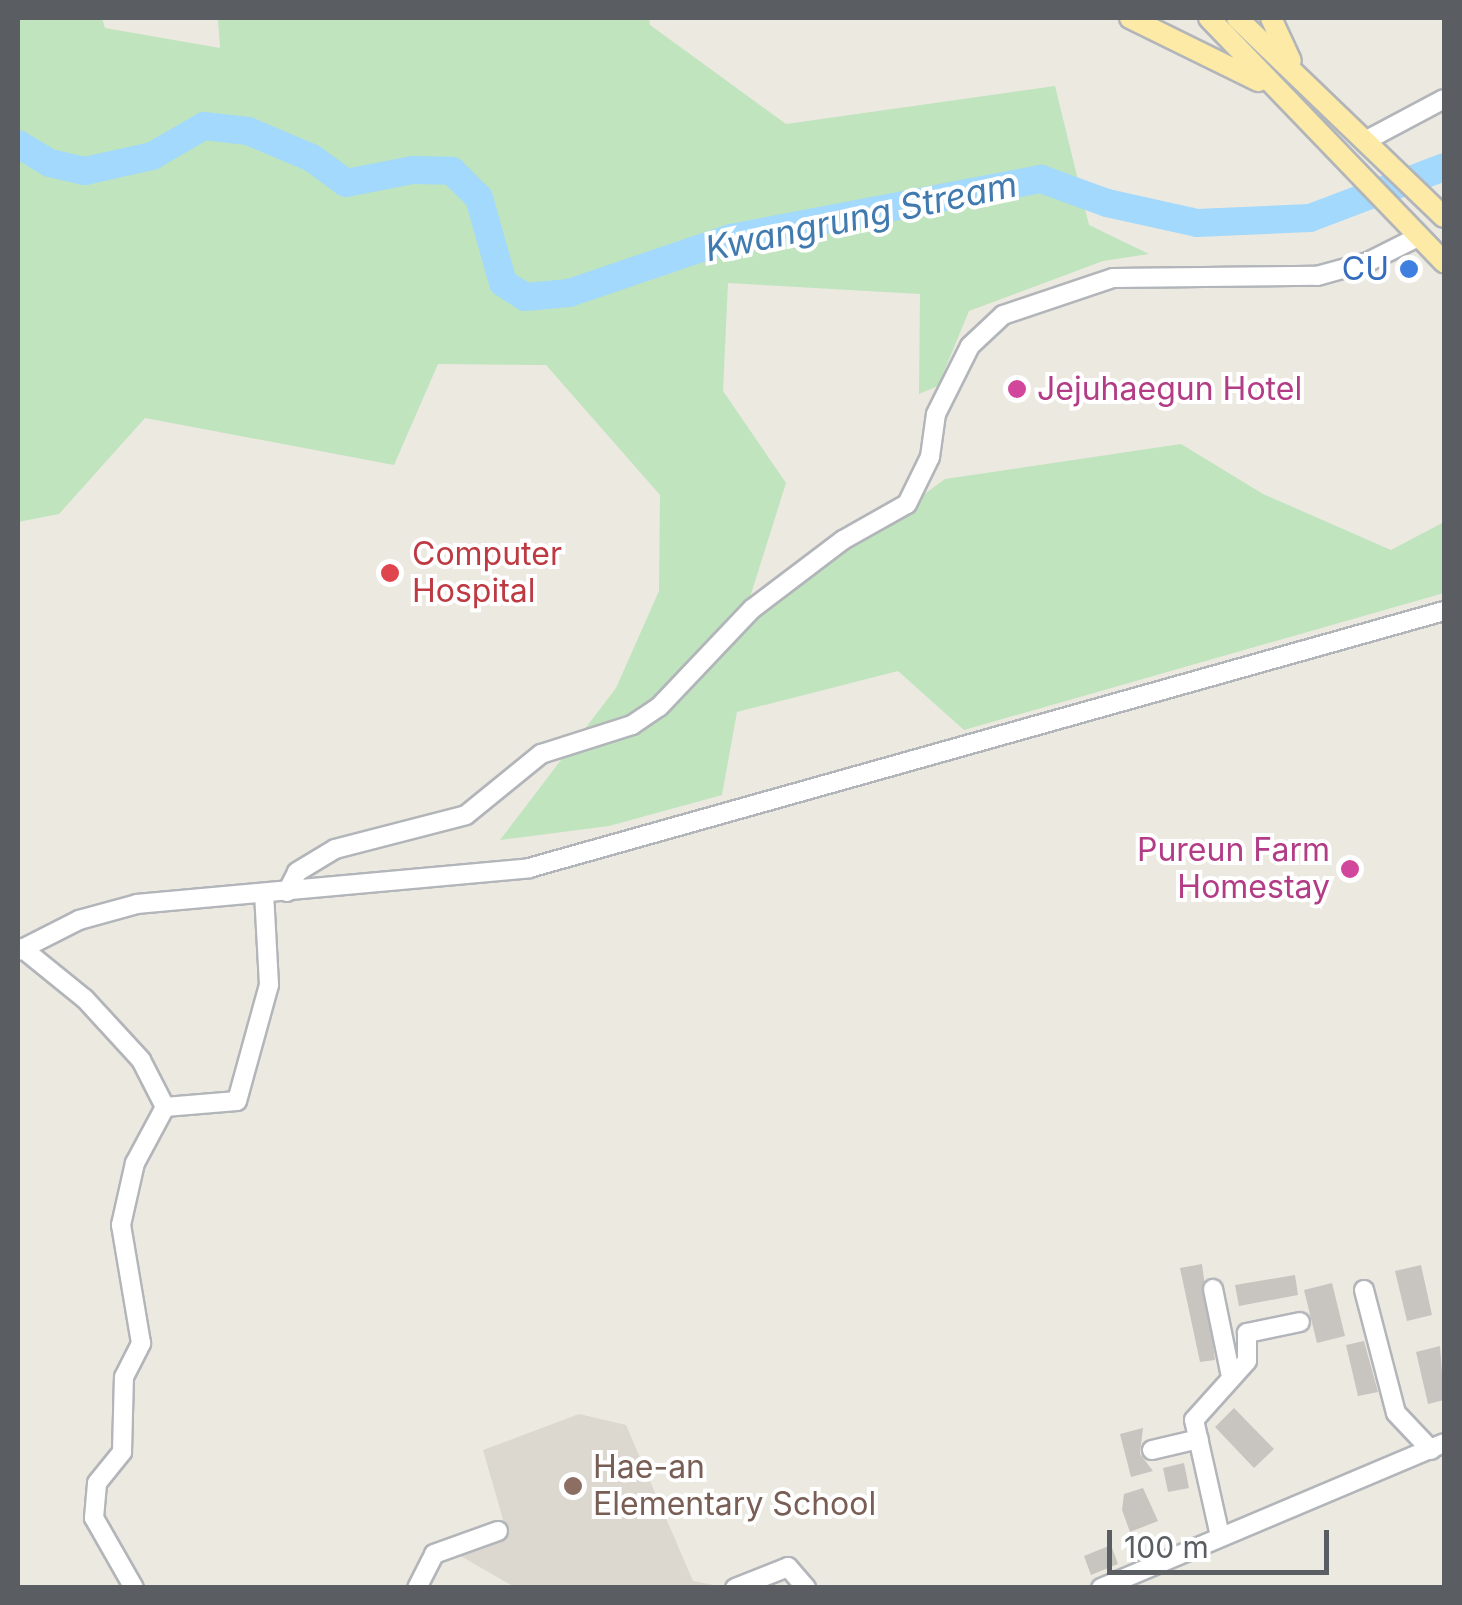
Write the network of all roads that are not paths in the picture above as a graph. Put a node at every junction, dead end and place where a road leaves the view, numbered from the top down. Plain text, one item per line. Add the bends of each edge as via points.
1 (1130, 18) edge
2 (1209, 18) edge
3 (1237, 18) edge
4 (1271, 18) edge
5 (1275, 90) junction
6 (1444, 99) edge
7 (1334, 112) junction
8 (1369, 145) junction
9 (1444, 218) edge
10 (1418, 237) junction
11 (1444, 262) edge
12 (1444, 610) edge
13 (287, 892) junction
14 (264, 894) junction
15 (20, 950) edge
16 (165, 1107) junction
17 (1213, 1289) dead end
18 (1364, 1290) dead end
19 (1300, 1322) dead end
20 (1231, 1377) junction
21 (1198, 1439) junction
22 (1438, 1446) edge
23 (1152, 1450) dead end
24 (498, 1531) dead end
25 (1220, 1536) junction
26 (134, 1588) edge
27 (417, 1588) edge
28 (735, 1588) edge
29 (806, 1588) edge
30 (1101, 1588) edge

1 - 5 main road
2 - 5 main road
3 - 7 main road
4 - 7 main road via 1285,53
5 - 10 main road
6 - 8 street
7 - 8 main road
8 - 9 main road
10 - 11 main road
10 - 13 street via 1368,262 1317,276 1112,278 987,325 936,414 930,458 906,504 843,540 752,608 659,707 632,725 541,754 466,815 335,848 297,872
12 - 13 street via 528,868
13 - 14 street
14 - 15 street via 109,910
14 - 16 street via 268,985 237,1102
15 - 16 street via 119,1036 155,1080
16 - 26 street via 135,1163 121,1225 140,1344 124,1377 122,1452 97,1484 94,1518
17 - 20 street
18 - 22 street via 1396,1413
19 - 20 street via 1247,1333 1248,1361
20 - 21 street via 1194,1420
21 - 23 street
21 - 25 street
22 - 25 street
24 - 27 street via 434,1554
25 - 30 street
28 - 29 street via 788,1567

